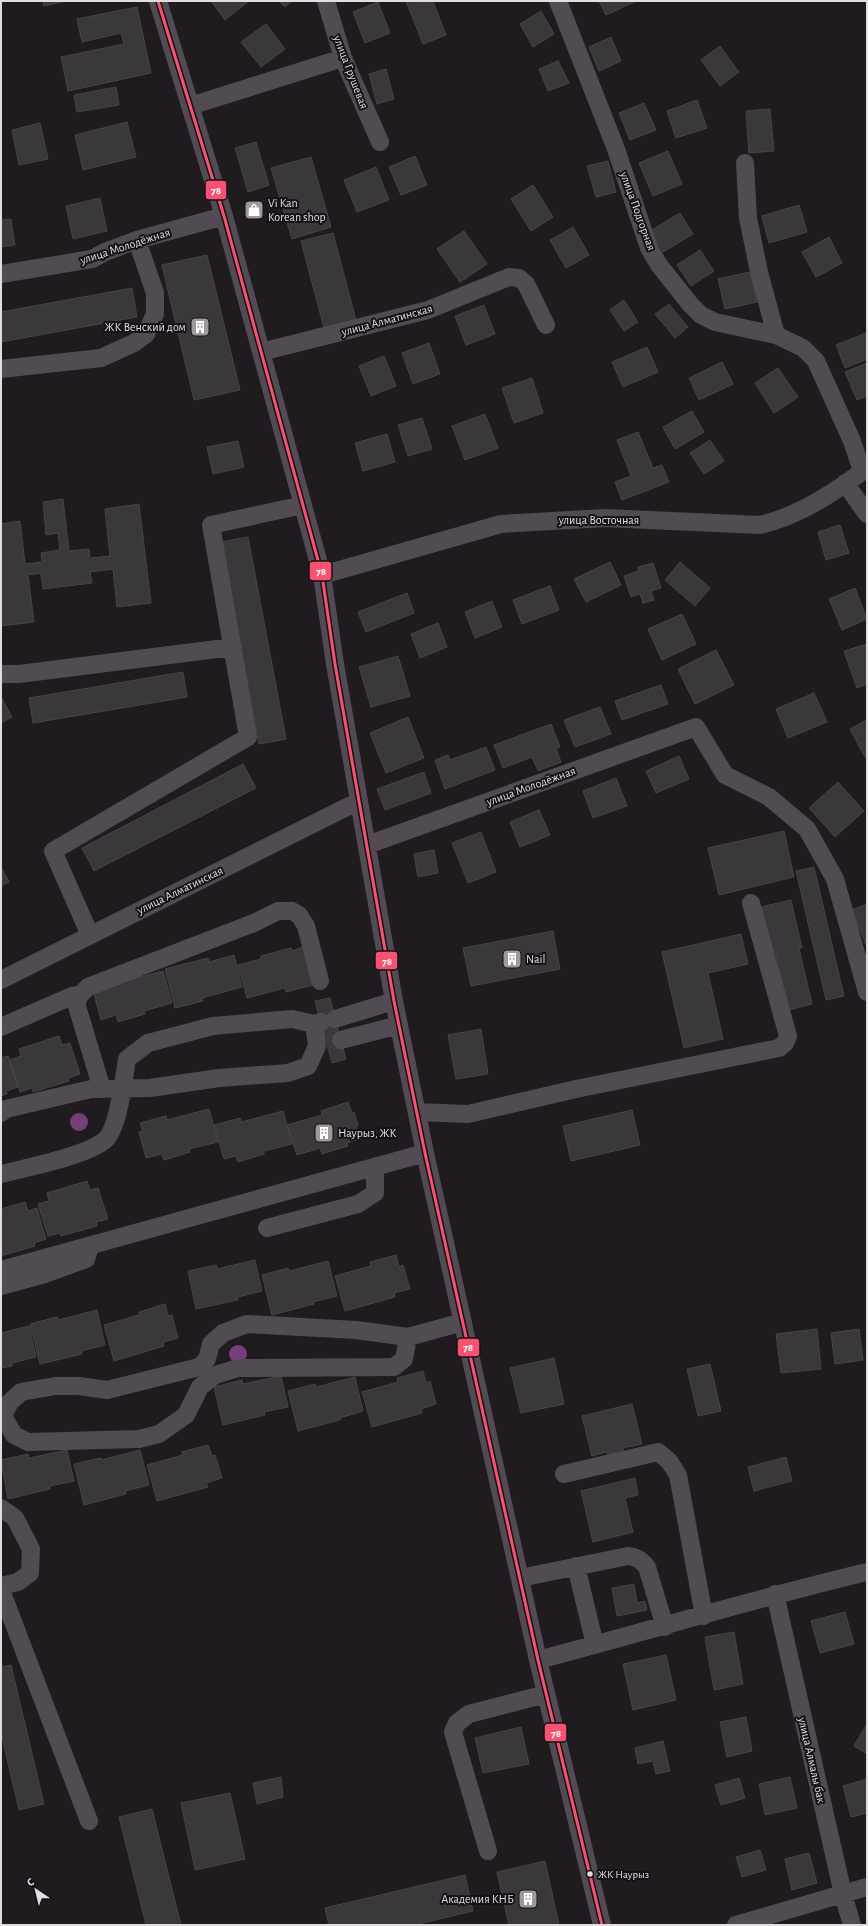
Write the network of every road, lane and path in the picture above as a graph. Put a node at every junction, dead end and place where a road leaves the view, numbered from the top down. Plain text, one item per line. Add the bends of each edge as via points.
1 (158, 1) edge
2 (326, 1) edge
3 (558, 1) edge
4 (343, 58) junction
5 (190, 106) junction
6 (380, 142) dead end
7 (745, 163) dead end
8 (224, 216) junction
9 (137, 240) junction
10 (1, 274) edge
11 (546, 325) dead end
12 (776, 335) junction
13 (261, 352) junction
14 (1, 369) edge
15 (865, 469) edge
16 (844, 484) junction
17 (303, 505) junction
18 (867, 514) edge
19 (322, 575) junction
20 (233, 647) junction
21 (1, 674) edge
22 (359, 801) junction
23 (367, 845) junction
24 (751, 903) dead end
25 (90, 935) junction
26 (1, 980) edge
27 (320, 981) dead end
28 (867, 992) edge
29 (80, 995) junction
30 (394, 1001) junction
31 (323, 1021) junction
32 (399, 1025) junction
33 (1, 1027) edge
34 (328, 1043) junction
35 (122, 1088) junction
36 (102, 1089) junction
37 (417, 1112) junction
38 (1, 1113) edge
39 (425, 1153) junction
40 (375, 1167) junction
41 (1, 1174) edge
42 (267, 1228) dead end
43 (90, 1246) junction
44 (1, 1270) edge
45 (1, 1286) edge
46 (462, 1322) junction
47 (408, 1337) junction
48 (199, 1367) junction
49 (200, 1387) junction
50 (564, 1474) dead end
51 (1, 1508) edge
52 (576, 1566) junction
53 (867, 1572) edge
54 (520, 1578) junction
55 (1, 1586) edge
56 (1, 1594) edge
57 (775, 1594) junction
58 (704, 1616) junction
59 (665, 1627) junction
60 (596, 1645) junction
61 (538, 1660) junction
62 (546, 1694) junction
63 (89, 1821) dead end
64 (488, 1851) dead end
65 (867, 1887) edge
66 (843, 1894) junction
67 (602, 1925) edge
68 (736, 1925) edge
69 (852, 1925) edge

1 - 5 street
2 - 4 street, улица Грушевая
3 - 12 street, улица Подгорная via 616,149 649,248 659,265 702,316 715,322
4 - 5 street
4 - 6 street, улица Грушевая
5 - 8 street
7 - 12 street via 748,218
8 - 9 street, улица Молодёжная
8 - 13 street
9 - 10 street, улица Молодёжная via 92,259
9 - 14 street via 155,293 155,314 146,334 134,343 101,358
11 - 13 street, улица Алматинская via 526,284 519,278 509,277 428,310
12 - 15 street, улица Подгорная via 803,348 816,361
13 - 17 street
15 - 16 street, улица Восточная
16 - 18 street
16 - 19 street, улица Восточная via 797,513 760,525 605,518 501,524
17 - 19 street
17 - 20 street via 211,525
19 - 22 street
20 - 21 street via 19,674
20 - 25 street via 248,737 53,850
22 - 23 street
22 - 25 street, улица Алматинская
23 - 28 street, улица Молодёжная via 696,727 725,775 769,797 807,830 835,879
23 - 30 street
24 - 37 street via 788,1036 779,1048 576,1089 468,1114
25 - 26 street, улица Алматинская
27 - 29 street via 302,918 292,911 278,911 246,926 88,987
29 - 33 street via 72,996
29 - 36 street via 76,1003
30 - 31 street
30 - 32 street
31 - 34 street
31 - 35 street via 292,1019 213,1026 148,1043 127,1059
32 - 34 street
32 - 37 street
34 - 35 street via 308,1066 288,1073 219,1078 150,1088
35 - 36 street
35 - 41 street via 114,1123 107,1138 90,1150
36 - 38 street via 84,1091
37 - 39 street
39 - 40 street
39 - 46 street
40 - 42 street via 375,1192 358,1204
40 - 43 street
43 - 44 street
43 - 45 street via 86,1259
46 - 47 street
46 - 54 street
47 - 48 street via 356,1330 247,1324 223,1333 211,1344 207,1359
47 - 49 street via 404,1359 394,1367 238,1368 215,1375
48 - 49 street
48 - 49 street via 107,1390 55,1386 21,1392 10,1402 3,1416 14,1435 28,1442 139,1439 159,1434 186,1415
50 - 58 street via 658,1452 669,1461 678,1475
51 - 55 street via 16,1518 31,1549 30,1573 18,1582
52 - 54 street
52 - 59 street via 628,1556 641,1560 648,1567
52 - 60 street
53 - 57 street
54 - 61 street
56 - 63 street
57 - 58 street
57 - 66 street, улица Алмалы бак
58 - 59 street
59 - 60 street
60 - 61 street
61 - 62 street
62 - 64 street via 469,1714 456,1722 453,1732
62 - 67 street
65 - 66 street
66 - 68 street
66 - 69 street, улица Алмалы бак

